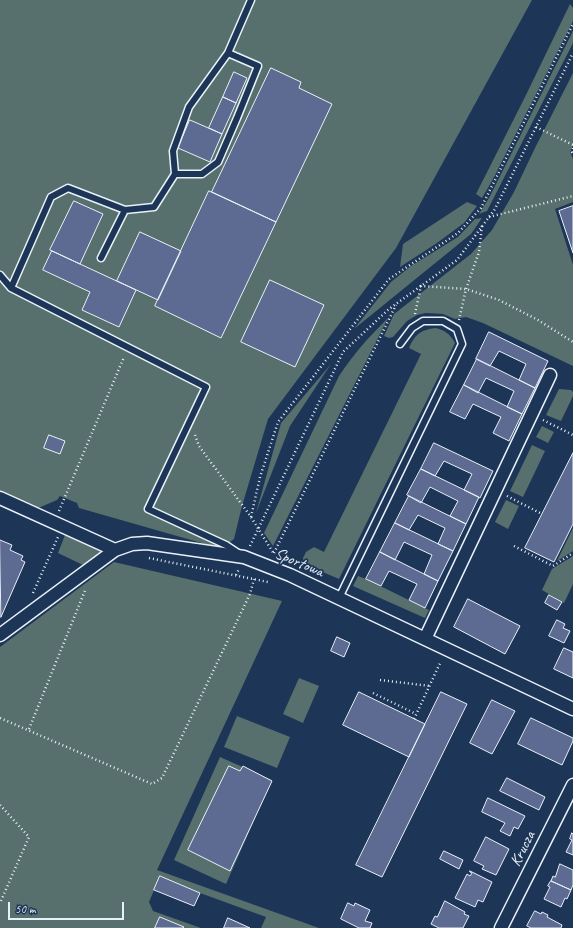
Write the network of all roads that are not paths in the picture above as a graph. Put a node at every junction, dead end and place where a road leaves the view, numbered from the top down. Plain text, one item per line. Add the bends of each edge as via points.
1 (251, 0) edge
2 (228, 53) junction
3 (175, 174) junction
4 (126, 210) junction
5 (101, 258) dead end
6 (0, 275) edge
7 (11, 288) junction
8 (400, 344) dead end
9 (550, 375) dead end
10 (0, 498) edge
11 (115, 550) junction
12 (244, 557) junction
13 (339, 598) junction
14 (0, 635) edge
15 (425, 638) junction
16 (573, 709) edge
17 (573, 785) edge
18 (501, 928) edge

1 - 2 lane
2 - 3 lane via 189,107 173,150
2 - 3 lane via 258,66 218,162 202,174
3 - 4 lane via 154,207
4 - 5 lane
4 - 7 lane via 68,188 51,197
6 - 7 lane
7 - 12 lane via 206,387 148,509 226,545
8 - 13 lane via 412,328 423,321 443,321 457,329 462,344
9 - 15 street
10 - 11 street
11 - 12 street, Sportowa via 132,544 147,543
11 - 14 street, Sportowa
12 - 13 street, Sportowa
13 - 15 street, Sportowa
15 - 16 street, Sportowa
17 - 18 street, Krucza

